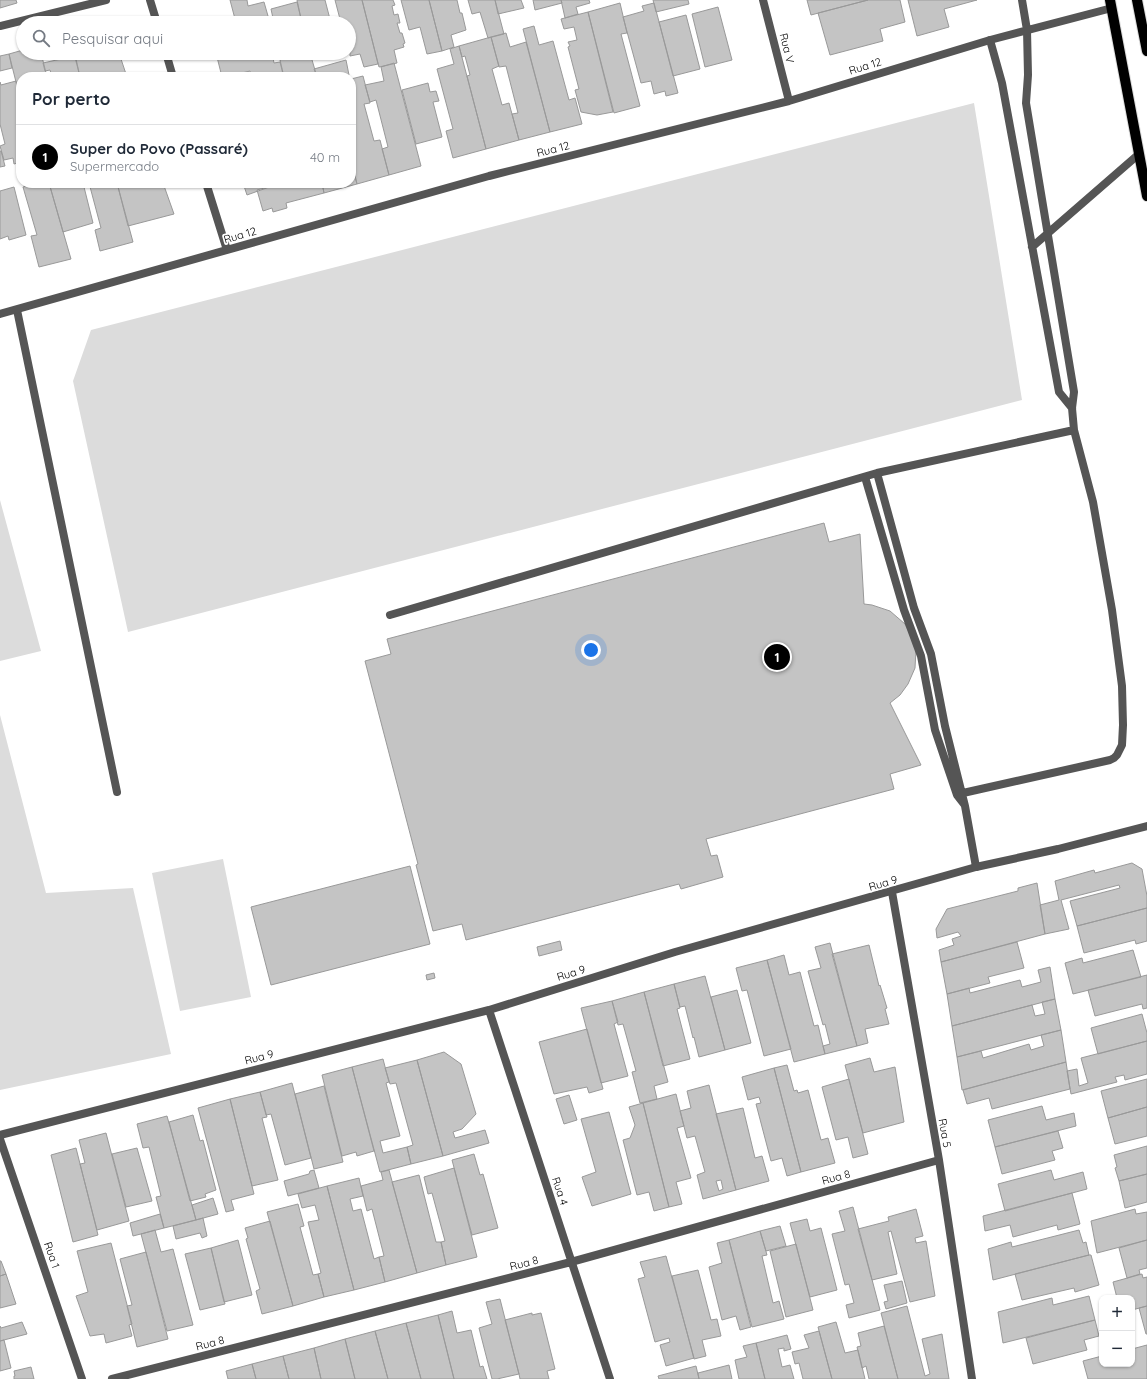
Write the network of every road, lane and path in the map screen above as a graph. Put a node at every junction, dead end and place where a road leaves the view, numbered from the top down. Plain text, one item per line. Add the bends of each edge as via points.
1 (106, 0) edge
2 (150, 0) edge
3 (763, 0) edge
4 (1022, 0) edge
5 (1137, 0) edge
6 (1111, 4) edge
7 (41, 16) edge
8 (155, 16) edge
9 (16, 22) edge
10 (0, 26) edge
11 (1028, 30) junction
12 (990, 40) junction
13 (1147, 51) edge
14 (168, 60) edge
15 (172, 72) edge
16 (789, 101) junction
17 (1139, 154) junction
18 (208, 188) edge
19 (1147, 196) edge
20 (1048, 232) junction
21 (1032, 247) junction
22 (227, 250) junction
23 (16, 310) junction
24 (0, 314) edge
25 (1072, 408) junction
26 (1074, 430) junction
27 (877, 473) junction
28 (865, 477) junction
29 (390, 615) dead end
30 (117, 792) dead end
31 (963, 793) junction
32 (966, 806) junction
33 (1147, 826) edge
34 (976, 867) junction
35 (892, 892) junction
36 (490, 1010) junction
37 (0, 1135) edge
38 (0, 1139) edge
39 (939, 1160) junction
40 (571, 1262) junction
41 (82, 1379) edge
42 (112, 1379) edge
43 (610, 1379) edge
44 (972, 1379) edge

1 - 7 street
2 - 8 street
3 - 16 street, Rua V
4 - 11 street
5 - 13 main road
6 - 11 street, Rua 12
6 - 17 main road
9 - 10 street
11 - 12 street, Rua 12
11 - 20 street via 1026,103
12 - 16 street, Rua 12
12 - 21 street via 1002,83
14 - 15 street
16 - 22 street, Rua 12 via 489,176
17 - 19 main road
17 - 20 street
18 - 22 street
20 - 21 street
20 - 25 street via 1074,392
21 - 25 street via 1059,392
22 - 23 street, Rua 12
23 - 24 street, Rua 12
23 - 30 street
25 - 26 street
26 - 27 street
26 - 31 street via 1093,502 1112,610 1122,686 1122,745 1110,760
27 - 28 street
27 - 31 street via 914,608 931,654 945,726
28 - 29 street
28 - 32 street via 904,610 921,656 935,730 957,795
31 - 32 street
32 - 34 street
33 - 34 street, Rua 9
34 - 35 street, Rua 9
35 - 36 street, Rua 9 via 675,952
35 - 39 street, Rua 5
36 - 37 street, Rua 9
36 - 40 street, Rua 4
38 - 41 street, Rua 1
39 - 40 street, Rua 8
39 - 44 street, Rua 5
40 - 42 street, Rua 8
40 - 43 street, Rua 4

